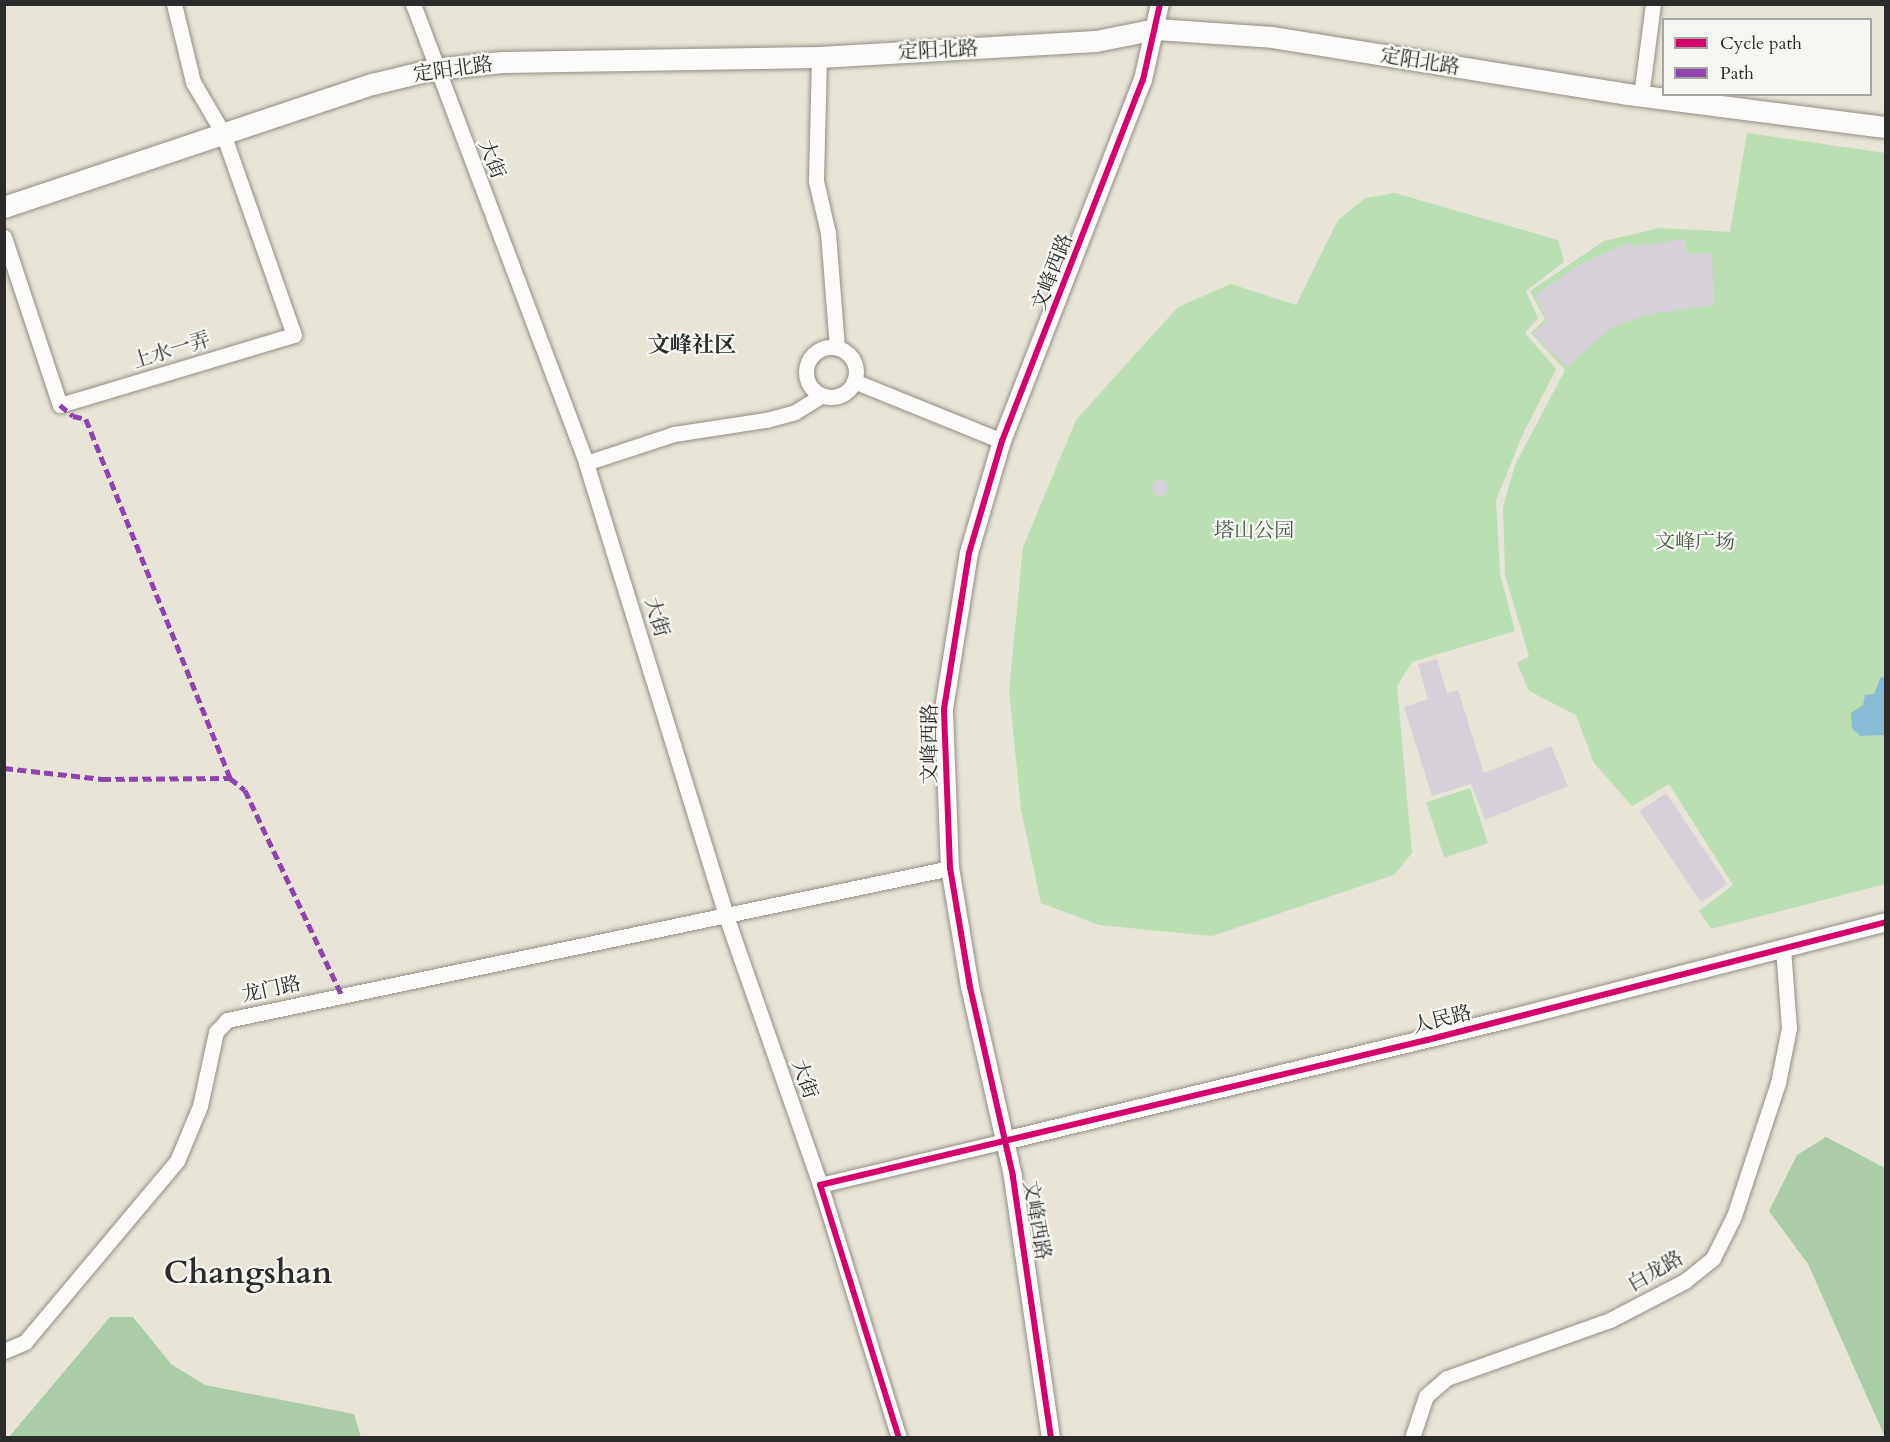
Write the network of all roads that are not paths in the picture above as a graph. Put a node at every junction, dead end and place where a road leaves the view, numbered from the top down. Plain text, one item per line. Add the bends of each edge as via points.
1 (174, 4) edge
2 (413, 4) edge
3 (1160, 4) edge
4 (1653, 4) edge
5 (1156, 29) junction
6 (819, 57) junction
7 (434, 69) junction
8 (1641, 96) junction
9 (1886, 127) edge
10 (223, 133) junction
11 (4, 207) edge
12 (4, 237) edge
13 (837, 348) junction
14 (854, 381) junction
15 (821, 396) junction
16 (1002, 441) junction
17 (586, 463) junction
18 (950, 868) junction
19 (725, 913) junction
20 (1886, 922) edge
21 (1783, 949) junction
22 (1004, 1141) junction
23 (820, 1185) junction
24 (4, 1351) edge
25 (899, 1437) edge
26 (1052, 1437) edge
27 (1412, 1437) edge

1 - 10 street via 193,82
2 - 7 street, 大街
3 - 5 street, 文峰西路
4 - 8 street
5 - 6 main road, 定阳北路 via 1096,41
5 - 8 main road, 定阳北路 via 1272,37
5 - 16 street, 文峰西路 via 1143,80
6 - 7 main road, 定阳北路 via 502,62
6 - 13 street via 816,181 828,233
7 - 10 main road, 定阳北路 via 372,84
7 - 17 street, 大街
8 - 9 main road, 定阳北路
10 - 11 main road, 定阳北路
10 - 12 street, 上水一弄 via 294,335 60,405
13 - 14 street via 851,357
13 - 15 street via 821,350 809,361 807,377
14 - 15 street via 844,393
14 - 16 street
15 - 17 street via 795,412 674,434
16 - 18 street, 文峰西路 via 969,553 944,708
17 - 19 street, 大街
18 - 19 street, 龙门路
18 - 22 street, 文峰西路 via 970,987
19 - 23 street, 大街
19 - 24 street, 龙门路 via 226,1020 216,1032 200,1106 177,1161 26,1342
20 - 21 street, 人民路
21 - 22 street, 人民路 via 1427,1040
21 - 27 street, 白龙路 via 1789,1028 1778,1083 1734,1216 1713,1258 1685,1281 1610,1320 1447,1378 1426,1395
22 - 23 street
22 - 26 street, 文峰西路 via 1036,1318
23 - 25 street, 大街

